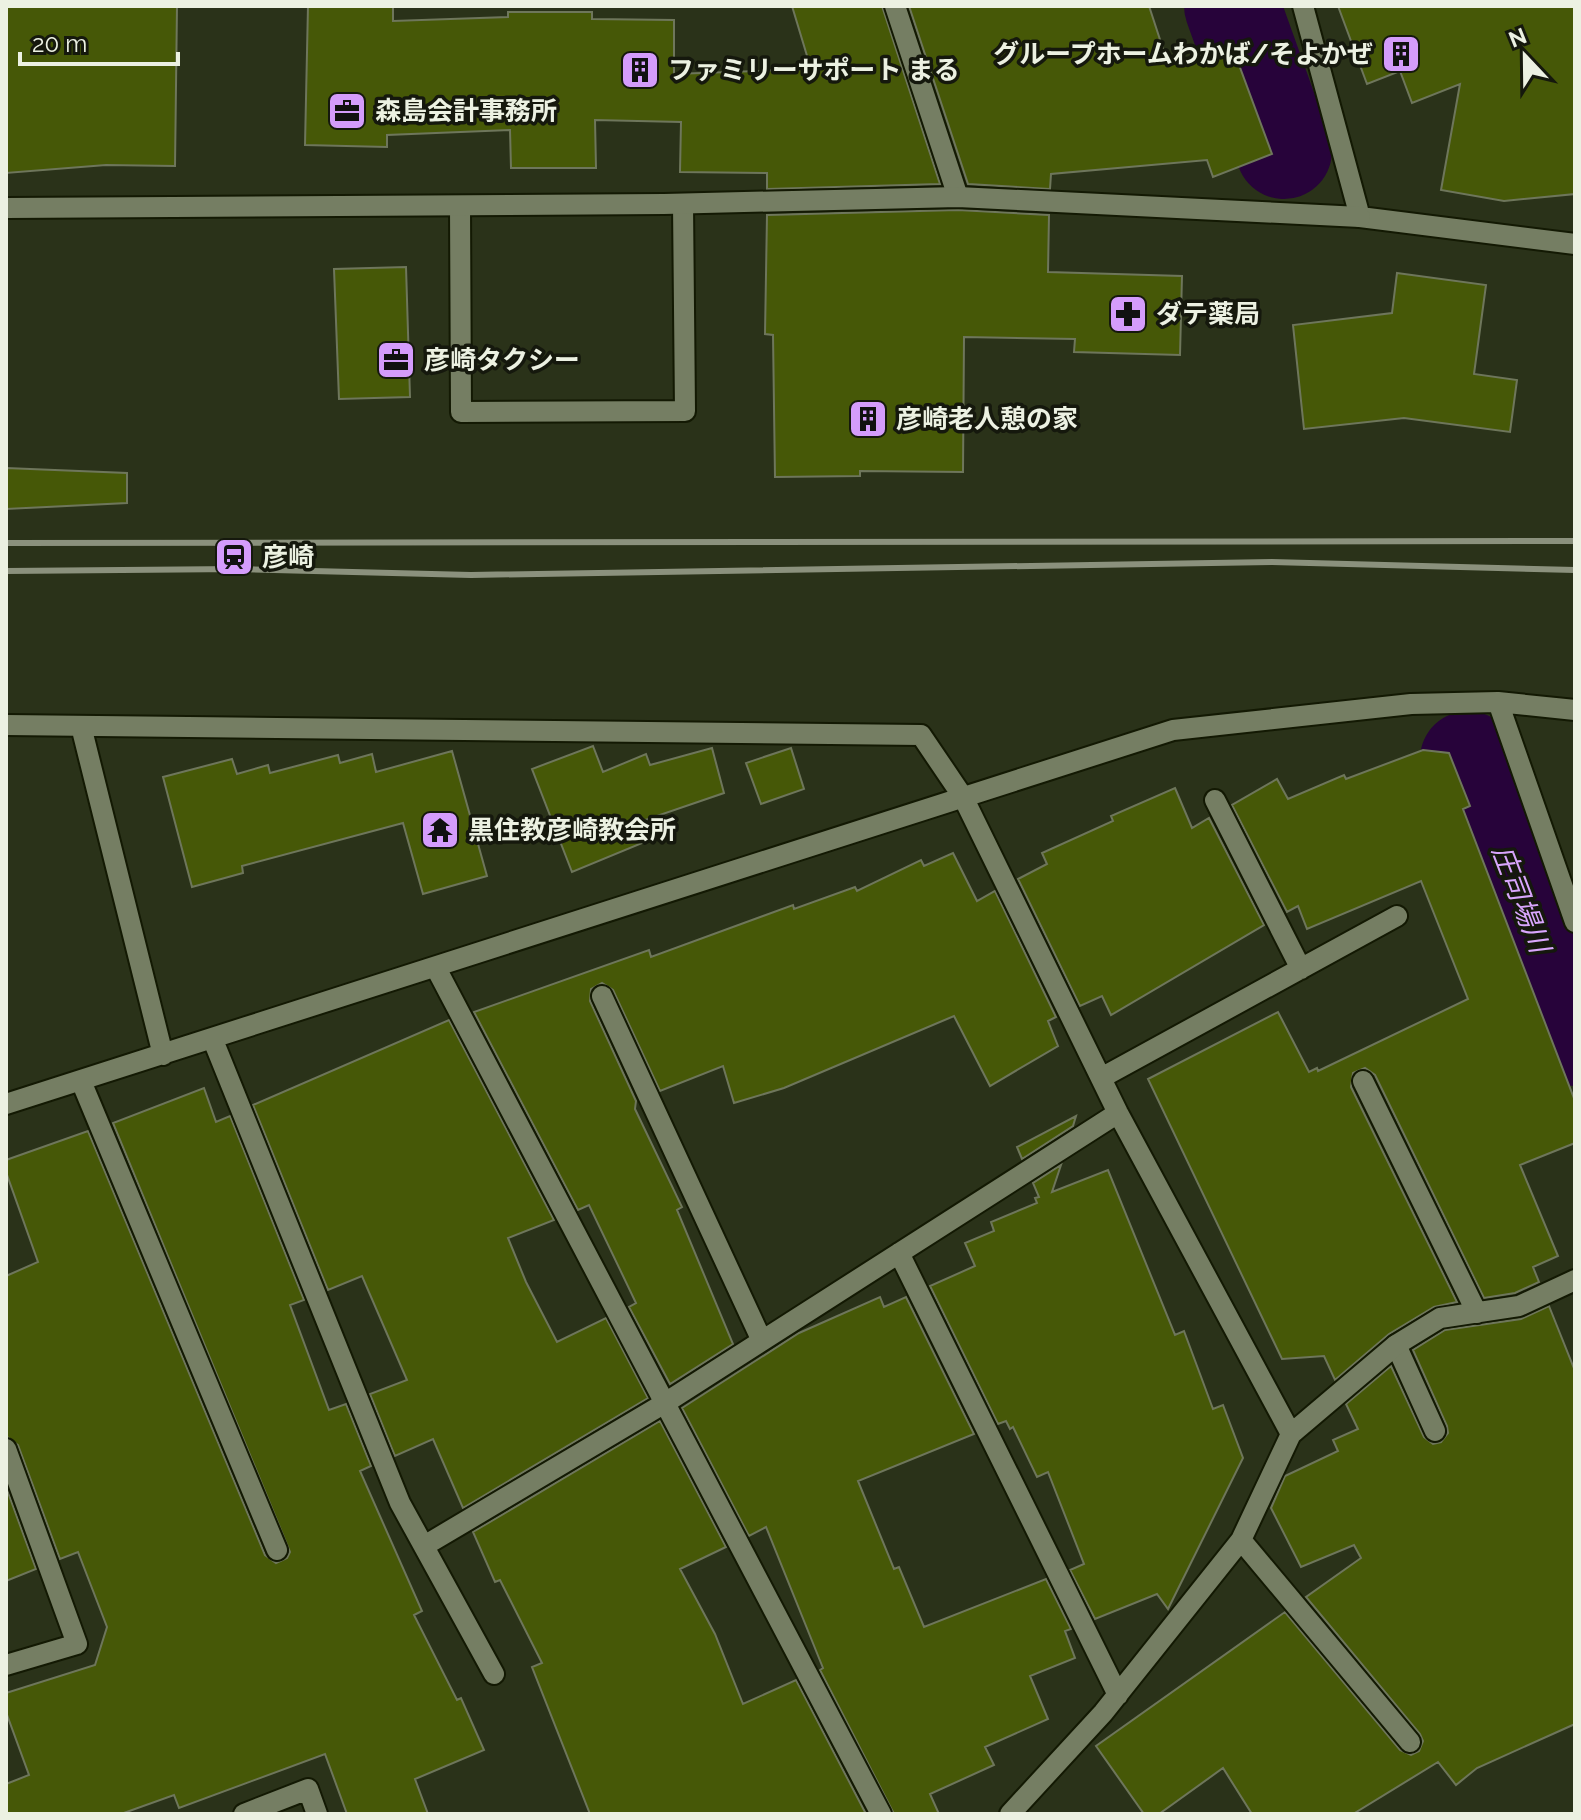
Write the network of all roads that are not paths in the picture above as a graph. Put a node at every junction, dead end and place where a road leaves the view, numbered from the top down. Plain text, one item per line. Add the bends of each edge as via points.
1 (895, 6) edge
2 (1303, 6) edge
3 (958, 197) junction
4 (683, 204) junction
5 (460, 206) junction
6 (6, 208) edge
7 (1360, 217) junction
8 (1575, 244) edge
9 (1498, 702) junction
10 (1575, 710) edge
11 (6, 725) edge
12 (81, 726) junction
13 (963, 797) junction
14 (1215, 800) dead end
15 (1397, 916) dead end
16 (1575, 922) edge
17 (436, 968) junction
18 (1301, 969) junction
19 (602, 996) dead end
20 (213, 1040) junction
21 (163, 1055) junction
22 (1101, 1078) junction
23 (81, 1081) junction
24 (1363, 1081) dead end
25 (6, 1104) edge
26 (1118, 1113) junction
27 (899, 1253) junction
28 (1575, 1280) edge
29 (1477, 1313) junction
30 (762, 1341) junction
31 (1396, 1345) junction
32 (665, 1403) junction
33 (1435, 1431) dead end
34 (1291, 1434) junction
35 (6, 1449) edge
36 (1241, 1540) junction
37 (424, 1546) junction
38 (277, 1550) dead end
39 (6, 1665) edge
40 (494, 1674) dead end
41 (1118, 1695) junction
42 (1410, 1742) dead end
43 (244, 1814) edge
44 (317, 1814) edge
45 (881, 1814) edge
46 (1010, 1814) edge

1 - 3 street
2 - 7 street
3 - 4 street
3 - 7 street
4 - 5 street
4 - 5 street via 685,411 461,412
5 - 6 street
7 - 8 street
9 - 10 street
9 - 13 street via 1411,704 1173,730
9 - 16 street
11 - 12 street
12 - 13 street via 921,735
12 - 21 street
13 - 17 street
13 - 22 street
14 - 18 street
15 - 18 street
17 - 20 street
17 - 32 street
18 - 22 street
19 - 30 street
20 - 21 street
20 - 37 street via 400,1503
21 - 23 street
22 - 26 street
23 - 25 street
23 - 38 street
24 - 29 street
26 - 27 street
26 - 34 street
27 - 30 street
27 - 41 street
28 - 29 street via 1519,1306
29 - 31 street via 1440,1318
30 - 32 street
31 - 33 street
31 - 34 street
32 - 37 street
32 - 45 street
34 - 36 street
35 - 39 street via 77,1644
36 - 41 street
36 - 42 street
37 - 40 street
41 - 46 street
43 - 44 street via 308,1789

